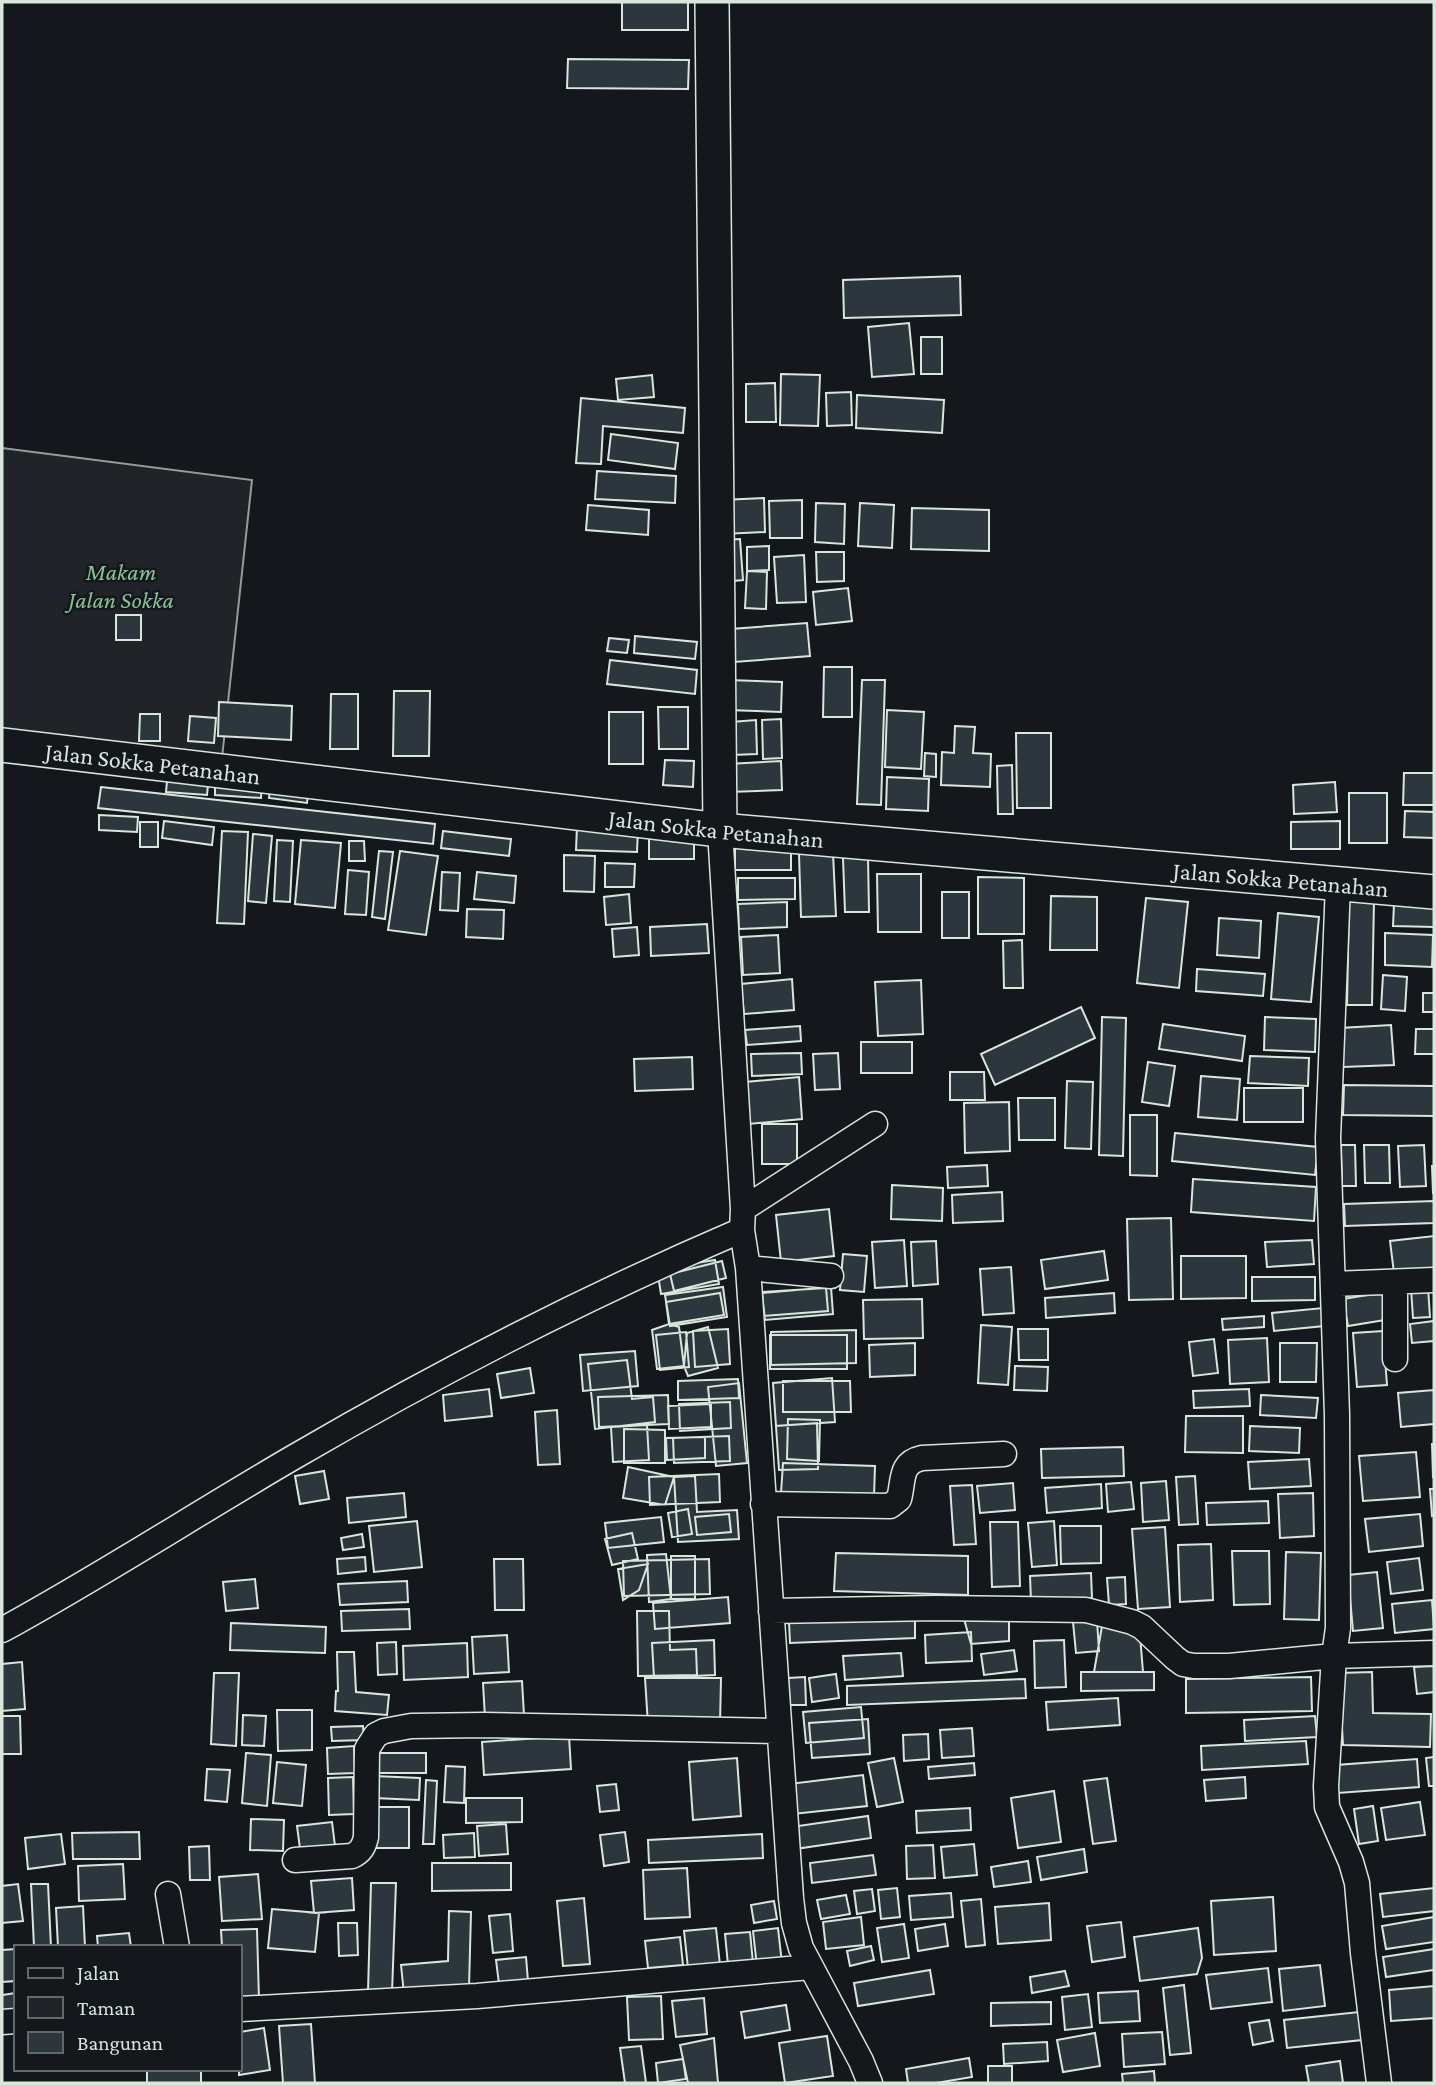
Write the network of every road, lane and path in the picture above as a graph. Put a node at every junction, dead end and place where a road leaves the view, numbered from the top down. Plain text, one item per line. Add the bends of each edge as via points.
1 (712, 2) edge
2 (2, 745) edge
3 (720, 830) junction
4 (1338, 884) junction
5 (1434, 892) edge
6 (874, 1124) dead end
7 (743, 1219) junction
8 (747, 1268) junction
9 (831, 1276) dead end
10 (1434, 1280) edge
11 (1395, 1282) junction
12 (1333, 1284) junction
13 (1395, 1359) dead end
14 (1004, 1454) dead end
15 (764, 1504) junction
16 (771, 1611) junction
17 (2, 1630) edge
18 (1434, 1653) edge
19 (1334, 1656) junction
20 (779, 1731) junction
21 (295, 1860) dead end
22 (168, 1894) dead end
23 (177, 1945) edge
24 (811, 1967) junction
25 (242, 2009) edge
26 (870, 2083) edge
27 (1379, 2083) edge

1 - 3 street
2 - 3 street, Jalan Sokka Petanahan
3 - 4 street, Jalan Sokka Petanahan
3 - 7 street
4 - 5 street, Jalan Sokka Petanahan
4 - 12 street via 1328,1138
6 - 7 street
7 - 8 street
7 - 17 street via 509,1339 296,1456
8 - 9 street
8 - 15 street
10 - 11 street
11 - 12 street
11 - 13 street
12 - 19 street via 1338,1588
14 - 15 street via 912,1461 906,1466 899,1499 890,1506
15 - 16 street
16 - 19 street via 1086,1610 1142,1627 1175,1658 1194,1666
16 - 20 street
18 - 19 street
19 - 27 street via 1327,1807 1357,1883
20 - 21 street via 484,1725 384,1731 367,1749 364,1846 352,1856
20 - 24 street via 794,1923
22 - 23 street
24 - 25 street via 477,1996
24 - 26 street

